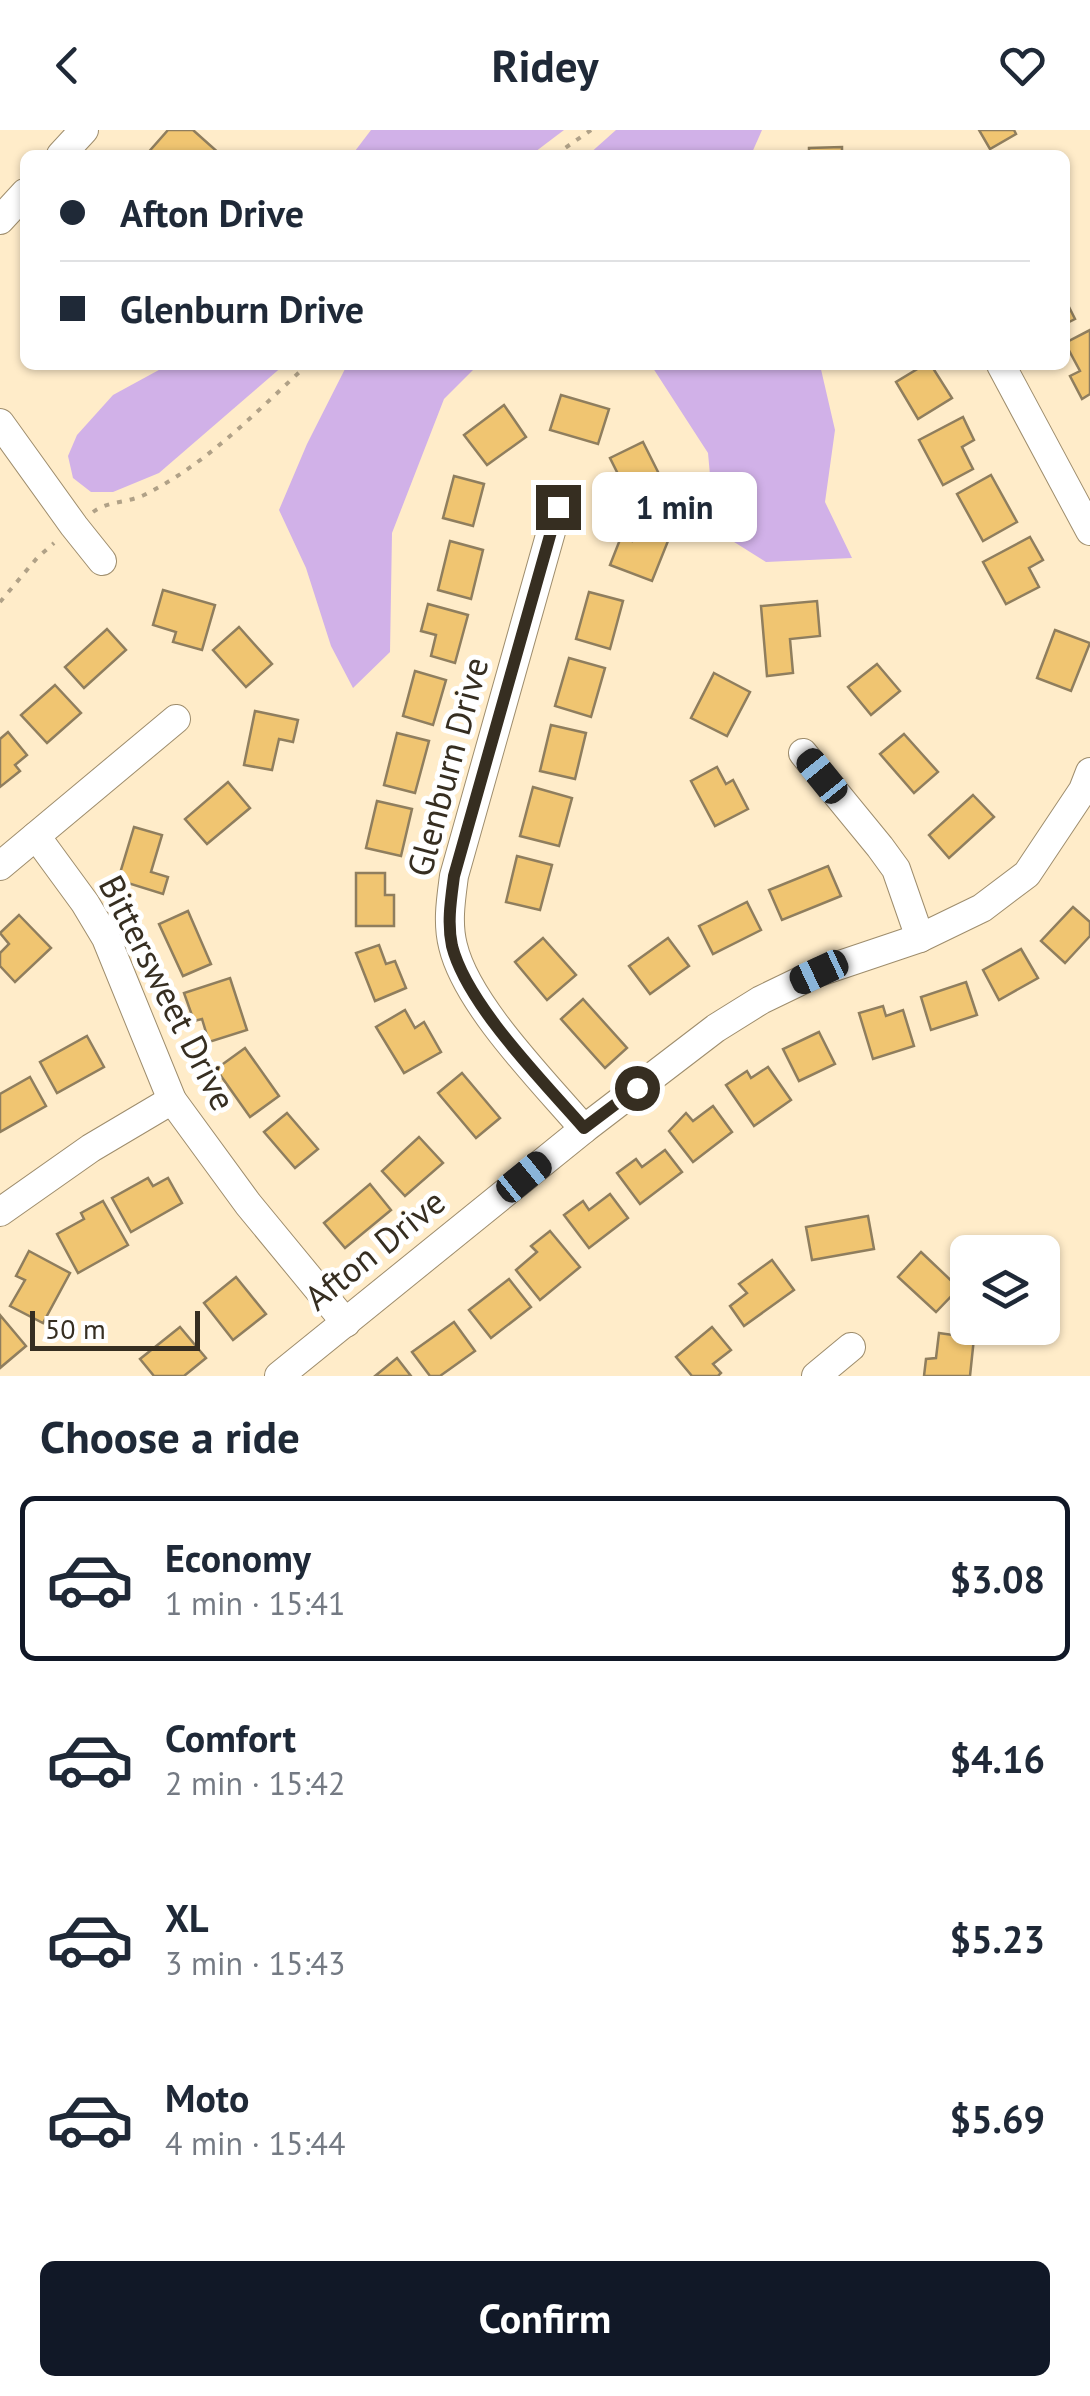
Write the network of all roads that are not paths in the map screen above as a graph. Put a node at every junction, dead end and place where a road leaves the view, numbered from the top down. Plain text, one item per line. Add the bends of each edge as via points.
1 (84, 130) edge
2 (66, 150) edge
3 (20, 198) edge
4 (0, 220) edge
5 (1003, 370) edge
6 (0, 422) edge
7 (558, 507) dead end
8 (1090, 531) edge
9 (102, 561) dead end
10 (176, 720) dead end
11 (803, 753) dead end
12 (1090, 772) edge
13 (36, 836) junction
14 (0, 866) edge
15 (920, 938) junction
16 (172, 1100) junction
17 (584, 1128) junction
18 (0, 1212) edge
19 (346, 1322) junction
20 (851, 1347) dead end
21 (280, 1376) edge
22 (816, 1376) edge

1 - 2 street
3 - 4 street
5 - 8 street
6 - 9 street
7 - 17 street, Glenburn Drive via 449,912 464,976 499,1030
10 - 13 street
11 - 15 street via 896,869
12 - 15 street, Afton Drive via 1027,874 982,908
13 - 14 street
13 - 16 street, Bittersweet Drive via 106,938
15 - 17 street, Afton Drive via 819,972 761,1000
16 - 18 street
16 - 19 street, Bittersweet Drive
17 - 19 street, Afton Drive
19 - 21 street, Afton Drive
20 - 22 street

